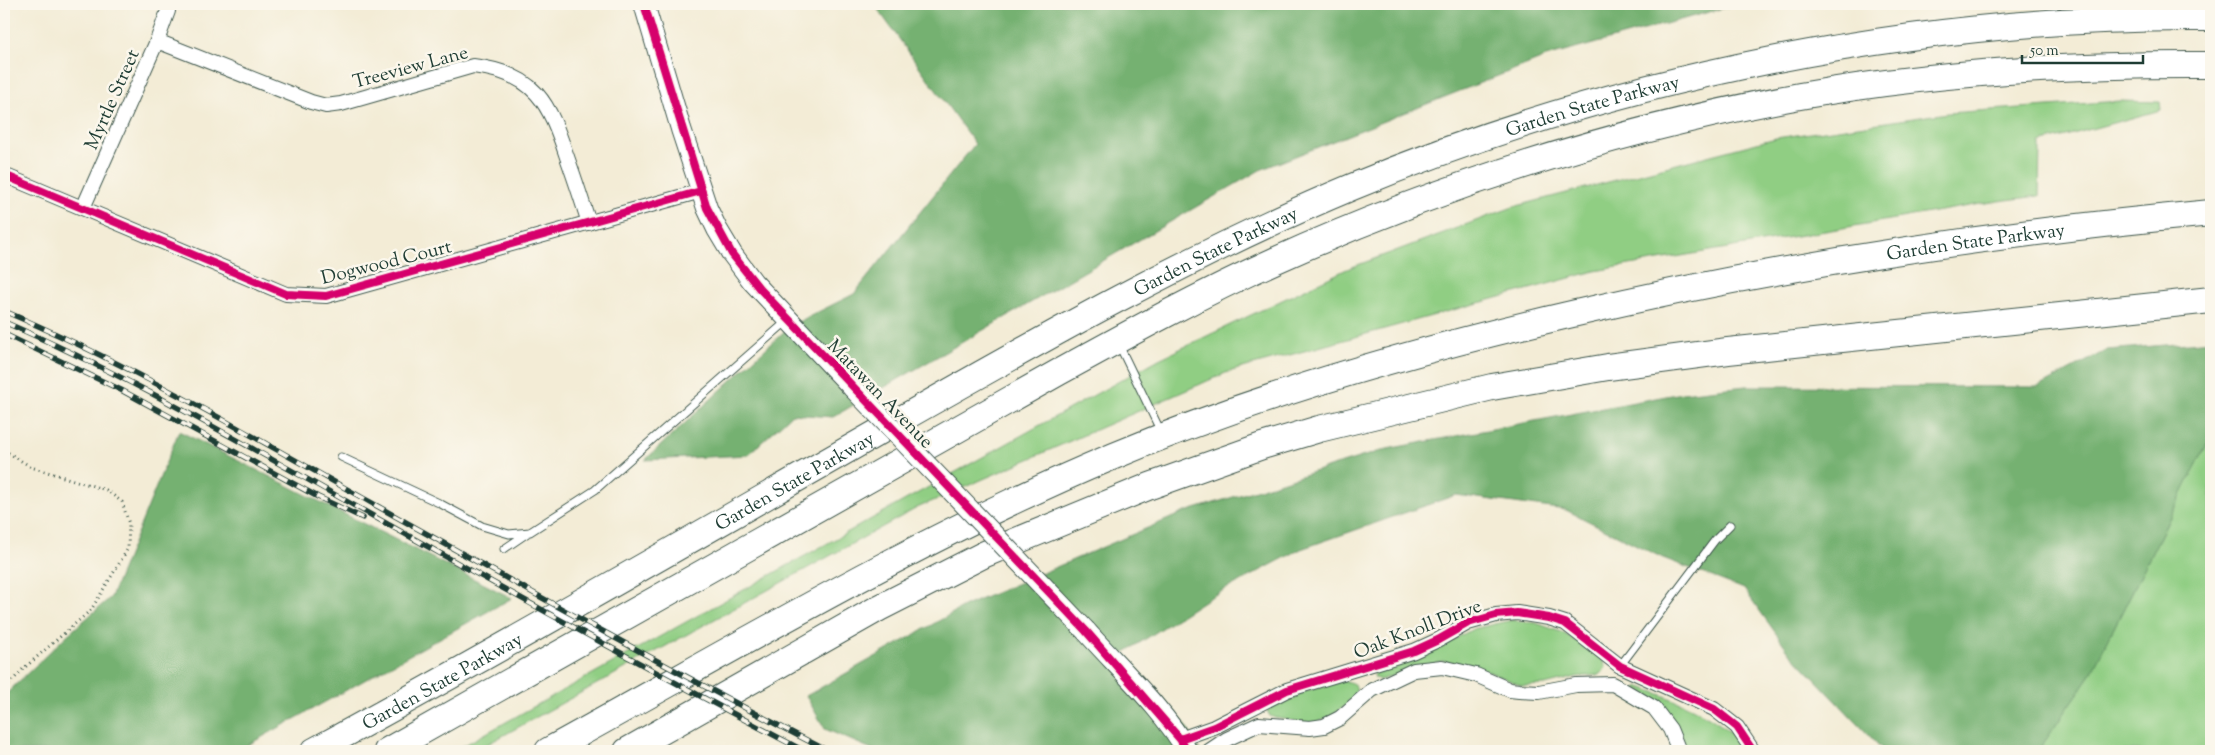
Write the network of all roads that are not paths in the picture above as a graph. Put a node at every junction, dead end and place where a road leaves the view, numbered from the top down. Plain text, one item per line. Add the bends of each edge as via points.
1 (167, 4) edge
2 (644, 4) edge
3 (2211, 18) edge
4 (158, 41) junction
5 (2211, 65) edge
6 (4, 175) edge
7 (701, 191) junction
8 (83, 208) junction
9 (2211, 213) edge
10 (589, 223) junction
11 (2211, 300) edge
12 (789, 320) junction
13 (1117, 340) junction
14 (1163, 436) junction
15 (341, 457) dead end
16 (1730, 526) dead end
17 (530, 532) junction
18 (504, 549) dead end
19 (1620, 666) junction
20 (1359, 669) junction
21 (1612, 684) junction
22 (1372, 690) junction
23 (1251, 707) junction
24 (1259, 724) junction
25 (1184, 745) edge
26 (314, 751) edge
27 (387, 751) edge
28 (548, 751) edge
29 (627, 751) edge
30 (1209, 751) edge
31 (1679, 751) edge
32 (1753, 751) edge

1 - 4 street, Myrtle Street via 168,11
2 - 7 street, Matawan Avenue
3 - 26 highway, Garden State Parkway via 2113,20 1994,28 1805,54 1624,95 1525,124 1403,167 1249,232 1087,314
4 - 8 street, Myrtle Street
4 - 10 street, Treeview Lane via 326,106 473,66 489,67 504,73 526,83 543,99 554,118
5 - 13 highway, Garden State Parkway via 2049,68 1924,79 1802,96 1684,120 1506,171 1390,212 1276,260
6 - 8 street, Dogwood Court
7 - 10 street, Dogwood Court
7 - 12 street, Matawan Avenue via 716,229 732,254
8 - 10 street, Dogwood Court via 286,294 326,296
9 - 14 highway, Garden State Parkway via 1885,253 1655,296 1397,358 1255,402
11 - 29 highway via 1728,351 1608,367 1492,386 1320,429 1150,486 985,554 880,608
12 - 17 lane via 596,490
12 - 25 street, Matawan Avenue, bridge via 1086,631
13 - 14 lane
13 - 27 highway, Garden State Parkway
14 - 28 highway, Garden State Parkway via 959,526
15 - 17 lane via 482,526 508,534
16 - 19 lane via 1715,540
17 - 18 lane
19 - 20 street, Oak Knoll Drive via 1565,624 1516,613 1468,623 1414,651
19 - 21 street
19 - 32 street, Oak Knoll Drive via 1720,713 1740,731
20 - 22 street, Oak Knoll Drive
20 - 23 street, Oak Knoll Drive via 1287,690
21 - 22 street, Oak Knoll Drive via 1519,691 1476,674 1442,667 1422,668
21 - 31 street via 1654,708 1670,729
22 - 24 street, Oak Knoll Drive via 1340,718 1324,726
23 - 24 street
23 - 25 street, Oak Knoll Drive
24 - 30 street, Oak Knoll Drive

